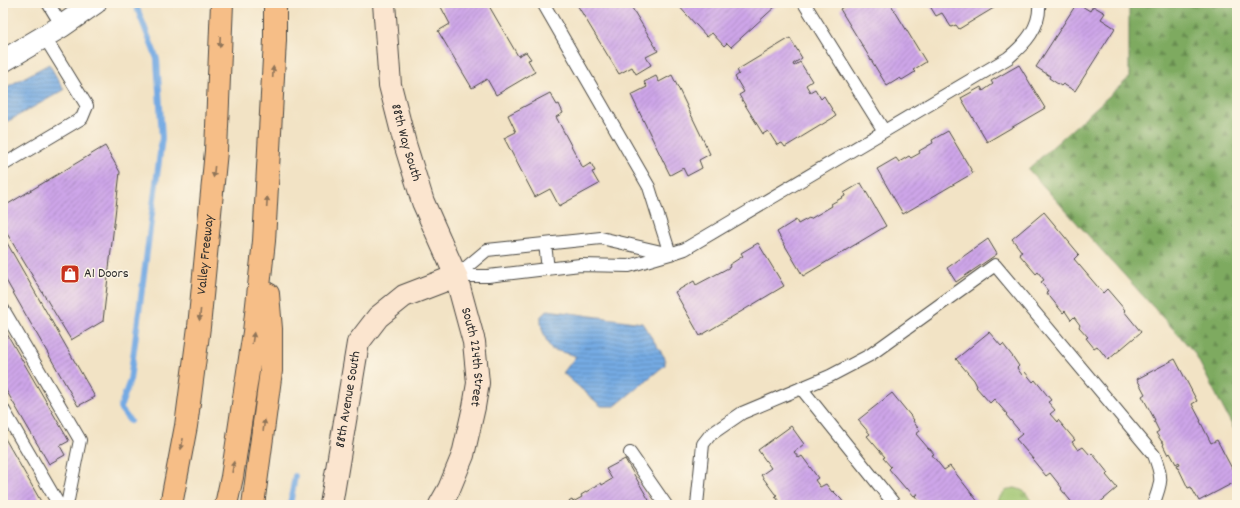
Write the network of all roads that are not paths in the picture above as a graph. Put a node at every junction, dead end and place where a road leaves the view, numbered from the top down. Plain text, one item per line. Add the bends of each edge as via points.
1 (48, 3) edge
2 (96, 3) edge
3 (222, 3) edge
4 (275, 3) edge
5 (384, 3) edge
6 (543, 3) edge
7 (804, 3) edge
8 (1039, 3) edge
9 (53, 31) junction
10 (3, 61) edge
11 (884, 131) junction
12 (3, 165) edge
13 (264, 241) junction
14 (545, 244) junction
15 (670, 254) junction
16 (548, 269) junction
17 (456, 276) junction
18 (3, 309) edge
19 (801, 388) junction
20 (3, 409) edge
21 (630, 453) dead end
22 (176, 474) junction
23 (59, 505) edge
24 (67, 505) edge
25 (166, 505) edge
26 (170, 505) edge
27 (226, 505) edge
28 (253, 505) edge
29 (331, 505) edge
30 (440, 505) edge
31 (666, 505) edge
32 (697, 505) edge
33 (895, 505) edge
34 (1153, 505) edge

1 - 9 lane
2 - 9 street
3 -> 22 highway, Valley Freeway via 216,151 199,327 186,426
13 -> 4 highway
5 - 17 street, 88th Way South via 390,86 404,144 423,202
6 - 15 lane via 649,187
7 - 11 lane
8 - 11 lane via 1040,12 1033,32 1021,48
9 - 10 street
9 - 12 lane via 87,106 82,118
11 - 15 lane via 685,249
27 -> 13 highway via 254,332
28 -> 13 highway via 271,371 271,329
14 - 15 lane via 601,238
14 - 16 lane
14 - 17 lane via 487,250
15 - 16 lane via 629,266 580,265
16 - 17 lane via 488,276
17 - 29 street, 88th Avenue South via 404,296 378,317 358,343
17 - 30 street, South 224th Street via 474,342 478,383 463,455
18 - 24 lane via 80,440
19 - 32 lane via 742,413 710,435 703,444
19 - 33 lane
19 - 34 lane via 870,355 995,265 1154,455 1160,471 1161,486
20 - 23 lane
21 - 31 lane
22 - 25 highway
22 - 26 highway, Valley Freeway

